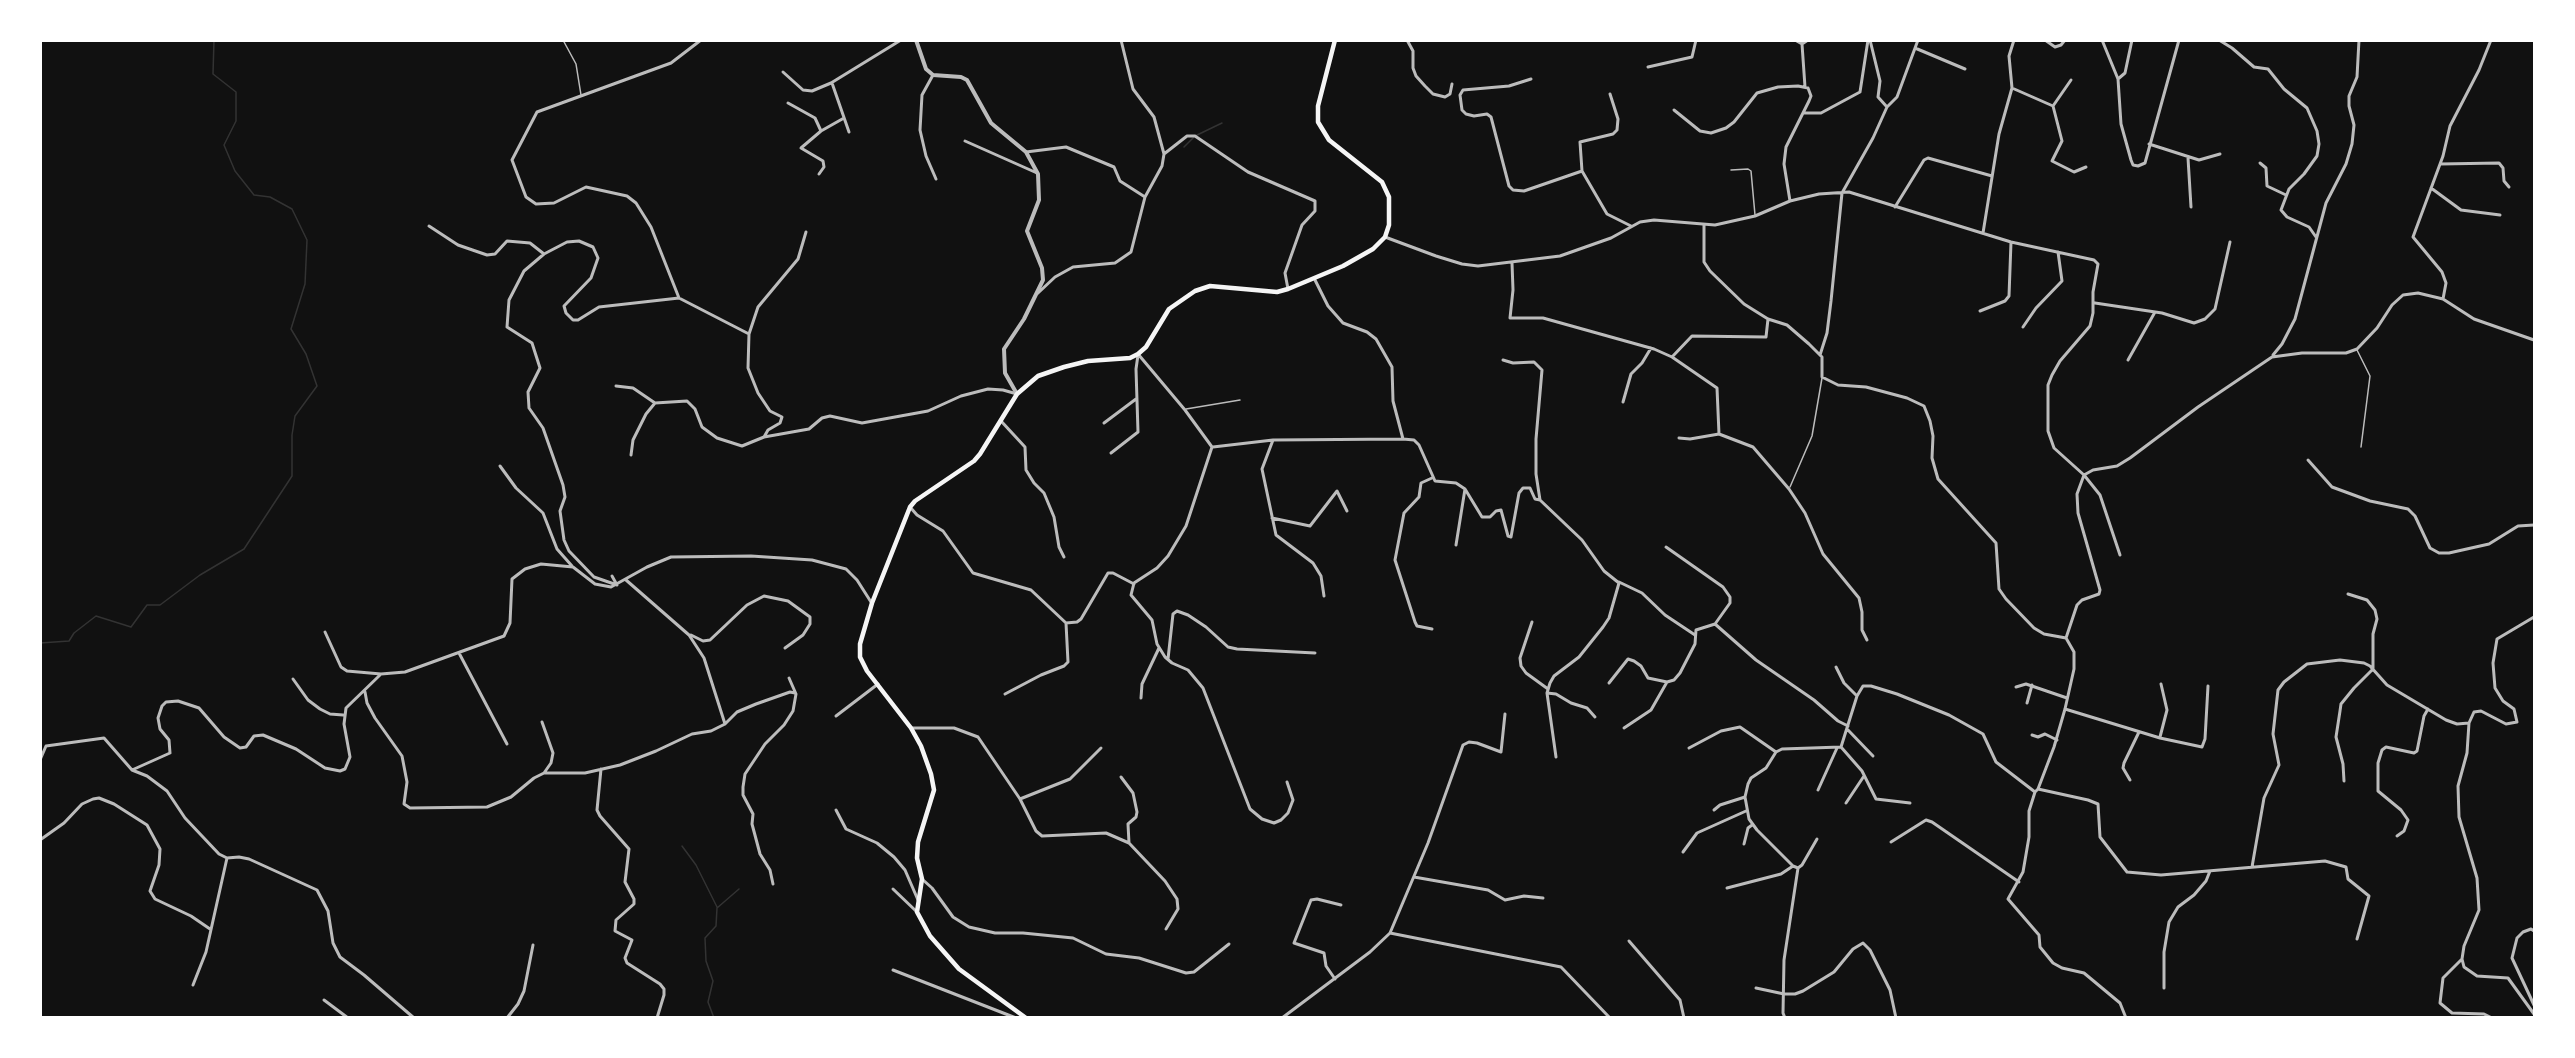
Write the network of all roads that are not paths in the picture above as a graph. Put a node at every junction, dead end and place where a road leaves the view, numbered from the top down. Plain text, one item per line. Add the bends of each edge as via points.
1 (563, 40) edge
2 (700, 40) edge
3 (901, 40) edge
4 (916, 40) edge
5 (1121, 40) edge
6 (1335, 40) edge
7 (1407, 40) edge
8 (1696, 40) edge
9 (1795, 40) edge
10 (1808, 40) edge
11 (1869, 40) edge
12 (1918, 40) edge
13 (2014, 40) edge
14 (2045, 40) edge
15 (2065, 40) edge
16 (2102, 40) edge
17 (2132, 40) edge
18 (2179, 40) edge
19 (2219, 40) edge
20 (2359, 40) edge
21 (2491, 40) edge
22 (1802, 44) junction
23 (1915, 48) junction
24 (1648, 67) dead end
25 (1965, 69) dead end
26 (783, 72) dead end
27 (933, 75) junction
28 (1532, 79) dead end
29 (2118, 79) junction
30 (2071, 80) dead end
31 (831, 83) junction
32 (1452, 84) dead end
33 (1805, 87) junction
34 (2012, 88) junction
35 (1610, 94) dead end
36 (581, 96) junction
37 (788, 104) dead end
38 (2053, 106) junction
39 (1887, 107) junction
40 (1674, 110) dead end
41 (1803, 113) junction
42 (844, 118) junction
43 (821, 130) junction
44 (849, 132) dead end
45 (965, 141) dead end
46 (2149, 144) junction
47 (1026, 152) junction
48 (1164, 154) junction
49 (2220, 154) dead end
50 (2188, 158) junction
51 (2260, 163) dead end
52 (2440, 164) junction
53 (2086, 167) dead end
54 (1731, 170) dead end
55 (1582, 171) junction
56 (819, 174) dead end
57 (1038, 174) junction
58 (1992, 176) junction
59 (936, 179) dead end
60 (2509, 186) dead end
61 (2431, 188) junction
62 (1842, 193) junction
63 (2286, 195) junction
64 (1145, 198) junction
65 (1790, 201) junction
66 (1895, 207) junction
67 (2191, 207) dead end
68 (2500, 215) dead end
69 (1755, 216) junction
70 (1704, 225) junction
71 (429, 226) dead end
72 (1631, 226) junction
73 (806, 232) dead end
74 (1983, 233) junction
75 (1385, 237) junction
76 (2316, 237) junction
77 (2012, 242) junction
78 (2230, 242) dead end
79 (2058, 252) junction
80 (544, 254) junction
81 (1512, 262) junction
82 (1315, 280) junction
83 (1288, 289) junction
84 (1038, 293) junction
85 (679, 298) junction
86 (2443, 299) junction
87 (2095, 303) junction
88 (1980, 311) dead end
89 (2155, 312) junction
90 (1768, 318) junction
91 (2024, 327) dead end
92 (749, 334) junction
93 (2535, 340) edge
94 (1651, 348) junction
95 (2357, 349) junction
96 (1138, 354) junction
97 (1820, 355) junction
98 (1672, 357) junction
99 (2272, 357) junction
100 (1503, 360) dead end
101 (2128, 360) dead end
102 (1822, 377) junction
103 (616, 386) dead end
104 (1017, 394) junction
105 (1137, 399) junction
106 (1240, 400) dead end
107 (1623, 402) dead end
108 (655, 404) junction
109 (1185, 410) junction
110 (1001, 421) junction
111 (1104, 423) dead end
112 (1719, 434) junction
113 (764, 437) junction
114 (1679, 438) dead end
115 (1403, 439) junction
116 (1273, 440) junction
117 (1212, 447) junction
118 (2361, 447) dead end
119 (1111, 453) dead end
120 (631, 455) dead end
121 (2308, 460) dead end
122 (500, 466) dead end
123 (2084, 475) junction
124 (1432, 478) junction
125 (1465, 489) junction
126 (1789, 489) junction
127 (1540, 500) junction
128 (910, 507) junction
129 (1347, 511) dead end
130 (1272, 518) junction
131 (2535, 525) edge
132 (1456, 545) dead end
133 (1666, 547) dead end
134 (2120, 555) dead end
135 (1064, 557) dead end
136 (573, 567) junction
137 (612, 576) dead end
138 (626, 580) junction
139 (1619, 582) junction
140 (1134, 584) junction
141 (617, 585) junction
142 (2348, 594) dead end
143 (1324, 596) dead end
144 (872, 603) junction
145 (2535, 617) edge
146 (1066, 622) junction
147 (1532, 622) dead end
148 (1715, 624) junction
149 (1432, 629) dead end
150 (325, 632) dead end
151 (689, 634) junction
152 (1695, 635) junction
153 (2066, 638) junction
154 (1868, 640) dead end
155 (785, 648) dead end
156 (1159, 648) junction
157 (1315, 652) dead end
158 (459, 653) junction
159 (1168, 659) junction
160 (1836, 668) dead end
161 (2373, 669) junction
162 (381, 674) junction
163 (789, 678) dead end
164 (293, 679) dead end
165 (1609, 682) dead end
166 (1667, 682) junction
167 (878, 684) junction
168 (2161, 684) dead end
169 (2032, 685) junction
170 (2208, 686) dead end
171 (2016, 687) dead end
172 (1548, 691) junction
173 (365, 692) junction
174 (796, 694) junction
175 (1005, 694) dead end
176 (1857, 696) junction
177 (1141, 698) dead end
178 (2067, 698) junction
179 (2027, 704) dead end
180 (2065, 709) junction
181 (2428, 709) junction
182 (1505, 714) dead end
183 (344, 715) junction
184 (836, 716) dead end
185 (1595, 717) dead end
186 (542, 722) dead end
187 (2469, 723) junction
188 (725, 724) junction
189 (911, 728) junction
190 (1624, 728) dead end
191 (1848, 728) junction
192 (2139, 732) junction
193 (2032, 735) dead end
194 (2160, 738) junction
195 (2057, 740) junction
196 (507, 744) dead end
197 (1839, 747) junction
198 (1101, 748) dead end
199 (1689, 748) dead end
200 (1776, 752) junction
201 (1872, 756) dead end
202 (1556, 757) dead end
203 (40, 760) edge
204 (601, 769) junction
205 (132, 770) junction
206 (544, 773) junction
207 (1864, 776) junction
208 (1121, 777) dead end
209 (2130, 780) dead end
210 (2344, 781) dead end
211 (1287, 782) dead end
212 (1818, 790) dead end
213 (2036, 791) junction
214 (1745, 797) junction
215 (1020, 799) junction
216 (1846, 803) dead end
217 (1910, 803) dead end
218 (836, 810) dead end
219 (1714, 810) dead end
220 (1746, 811) junction
221 (1752, 825) junction
222 (2397, 836) dead end
223 (1816, 839) dead end
224 (40, 840) edge
225 (1891, 842) dead end
226 (1129, 843) junction
227 (1744, 844) dead end
228 (1683, 852) dead end
229 (227, 858) junction
230 (1793, 866) junction
231 (2252, 867) junction
232 (1798, 868) junction
233 (2210, 871) junction
234 (1413, 877) junction
235 (922, 879) junction
236 (2019, 882) junction
237 (773, 884) dead end
238 (1727, 888) dead end
239 (893, 889) dead end
240 (1543, 898) dead end
241 (918, 900) junction
242 (1341, 905) dead end
243 (917, 912) junction
244 (210, 929) junction
245 (1166, 929) dead end
246 (2535, 932) edge
247 (1390, 933) junction
248 (2357, 939) dead end
249 (1629, 940) dead end
250 (1229, 944) dead end
251 (533, 945) dead end
252 (2462, 959) junction
253 (893, 970) dead end
254 (1335, 979) junction
255 (193, 985) dead end
256 (1756, 988) dead end
257 (2164, 988) dead end
258 (1784, 994) junction
259 (324, 1000) dead end
260 (2535, 1005) edge
261 (2535, 1014) edge
262 (348, 1017) edge
263 (414, 1017) edge
264 (507, 1017) edge
265 (657, 1017) edge
266 (1016, 1017) edge
267 (1026, 1017) edge
268 (1282, 1017) edge
269 (1610, 1017) edge
270 (1684, 1017) edge
271 (1785, 1017) edge
272 (1896, 1017) edge
273 (2126, 1017) edge
274 (2492, 1017) edge

1 - 36 lane via 576,63
2 - 36 street via 671,63
3 - 31 street
4 - 27 street via 926,69
5 - 48 street via 1133,89 1154,117
6 - 75 main road via 1318,106 1318,122 1329,140 1382,182 1389,197
7 - 32 street via 1416,76 1433,94 1445,97
8 - 24 street via 1692,57
9 - 22 street
10 - 22 street
11 - 39 street via 1880,81 1878,98
11 - 41 street via 1860,92 1821,112
12 - 23 street
13 - 34 street via 2009,56
14 - 15 street via 2055,47
16 - 29 street
17 - 29 street via 2127,66
18 - 46 street
19 - 63 street via 2254,68 2268,69 2307,108 2317,131 2317,156
20 - 76 street via 2357,78 2349,96 2354,125 2352,144
21 - 52 street via 2450,126
22 - 33 street
23 - 25 street
23 - 39 street via 1897,97
26 - 31 street via 803,90
27 - 47 street via 967,80 991,123
27 - 59 street via 922,95 920,130
28 - 55 street via 1509,86 1463,90 1462,110 1474,116 1491,117 1513,190 1524,191
29 - 46 street via 2121,124 2133,165 2145,163
30 - 38 street
31 - 42 street
33 - 40 street via 1757,93 1734,122 1711,133 1700,131
33 - 41 street via 1811,96
34 - 38 street
34 - 58 street
35 - 55 street via 1618,119 1617,130 1580,142
36 - 85 street via 537,112 512,160 526,197 536,204 554,203 586,187 627,196 651,227
37 - 43 street via 815,117
38 - 53 street via 2062,141 2054,163 2074,172
39 - 62 street
41 - 65 street via 1786,147 1784,164
42 - 43 street
42 - 44 street
43 - 56 street via 801,148 824,161
45 - 57 street
46 - 50 street
47 - 57 street
47 - 64 street via 1066,147 1114,167 1120,181
48 - 64 street
48 - 83 street via 1187,136 1195,136 1248,172 1315,201 1315,211 1302,225 1285,273
49 - 50 street via 2203,160
50 - 67 street
51 - 63 street via 2265,168 2267,186
52 - 60 street via 2499,163
52 - 61 street
54 - 69 lane via 1751,171
55 - 72 street via 1607,214
57 - 84 street via 1039,200 1028,231 1043,274
58 - 66 street via 1928,158
58 - 74 street
61 - 68 street via 2461,210
61 - 86 street via 2413,237 2442,272 2446,283
62 - 65 street
62 - 66 street via 1863,195
62 - 97 street via 1827,333
63 - 76 street via 2282,213 2309,226
64 - 84 street via 1131,252 1115,263 1073,267
65 - 69 street
66 - 74 street
69 - 70 street
70 - 72 street via 1654,220
70 - 90 street via 1704,262 1710,271 1744,304
71 - 80 street via 458,245 487,255 495,254 507,241 530,243
72 - 81 street via 1611,238 1560,256
73 - 92 street via 798,259 758,307
74 - 77 street
75 - 81 street via 1462,264
75 - 82 main road via 1374,249
76 - 99 street via 2295,319
77 - 79 street
77 - 88 street via 2009,297
78 - 89 street via 2215,309 2205,319 2194,323
79 - 87 street via 2098,264
79 - 91 street via 2062,281
80 - 85 street via 567,242 579,241 593,247 598,258 591,279 564,306 573,320 599,307
80 - 141 street via 524,271 509,300 507,327 532,344 540,368 528,392 529,408 543,428 565,493 560,511 564,540 569,551 594,577
81 - 94 street via 1510,318 1543,318
82 - 83 main road
82 - 115 street via 1328,306 1343,323 1376,339 1392,367 1393,401
83 - 96 main road via 1277,292 1210,286 1195,291 1169,309
84 - 104 street via 1004,349 1005,373
85 - 92 street
86 - 93 street via 2474,319
86 - 95 street via 2418,293 2403,295
87 - 89 street
87 - 123 street via 2090,326 2060,361 2048,385 2048,431 2054,448
89 - 101 street
90 - 97 street via 1787,325
90 - 98 street via 1766,337 1692,336
92 - 113 street via 748,368 770,411 782,417
94 - 98 street
94 - 107 street via 1631,374
95 - 99 street
95 - 118 lane via 2370,376
96 - 104 main road via 1064,367 1038,376
96 - 105 street
96 - 109 street
97 - 102 street
98 - 112 street via 1717,388
99 - 123 street via 2130,458
100 - 127 street via 1534,362 1542,370 1536,474
102 - 126 lane via 1812,436
102 - 153 street via 1838,385 1866,387 1924,406 1938,479 1996,543 1999,589 2028,624 2044,634
103 - 108 street via 633,388
104 - 110 main road
104 - 113 street via 987,389 927,411 862,423 830,416 809,429
105 - 111 street
105 - 119 street via 1137,434
106 - 109 lane
108 - 113 street via 687,401 702,427 717,438 742,446
108 - 120 street via 633,440
109 - 117 street
110 - 128 main road via 974,461
110 - 135 street via 1025,447 1026,470 1044,493
112 - 114 street
112 - 126 street via 1753,447
115 - 116 street
115 - 124 street via 1419,445
116 - 117 street
116 - 130 street via 1262,469
117 - 140 street via 1186,526 1168,556
121 - 131 street via 2332,487 2408,509 2430,548 2439,553 2488,543 2518,526
122 - 136 street via 516,488 543,513 557,549
123 - 134 street via 2100,495
123 - 153 street via 2077,494 2078,513 2100,590 2077,604
124 - 125 street
124 - 149 street via 1422,483 1419,497 1404,513 1395,560 1417,626
125 - 127 street via 1482,517 1501,510 1510,537 1523,488 1530,488 1535,499
125 - 132 street
126 - 154 street via 1805,513 1823,554 1858,598 1862,630
127 - 139 street via 1582,540 1606,574
128 - 144 main road
128 - 146 street via 943,531 973,573 1031,590
129 - 130 street via 1337,491 1311,526
130 - 143 street via 1278,538 1313,563 1321,576
133 - 148 street via 1723,587 1730,597
136 - 141 street via 602,587
136 - 158 street via 541,564 525,568 512,579 510,623 504,636
137 - 141 street
138 - 141 street
138 - 144 street via 671,556 812,560 846,569
138 - 151 street
139 - 152 street via 1642,593
139 - 172 street via 1609,618 1579,657 1554,676
140 - 146 street via 1108,573 1081,619
140 - 156 street via 1131,596 1152,620
142 - 161 street via 2367,600 2375,610
144 - 167 main road via 860,657
145 - 187 street via 2497,639 2494,688 2514,708 2517,722 2506,724 2481,711 2474,712
146 - 175 street via 1068,662
147 - 172 street via 1521,666
148 - 152 street via 1702,626
148 - 191 street via 1756,660
150 - 162 street via 341,667
151 - 155 street via 710,640 747,605 764,596 788,602 810,616 803,635
151 - 188 street via 704,658
152 - 166 street via 1695,644 1677,677
153 - 178 street via 2073,652 2074,669
156 - 159 street
156 - 177 street via 1142,684
157 - 159 street via 1228,647 1181,610 1173,614
158 - 162 street via 405,672
158 - 196 street
159 - 211 street via 1188,670 1203,688 1250,809 1262,819 1274,823 1281,820 1293,800
160 - 176 street
161 - 181 street via 2384,682
161 - 210 street via 2341,704 2337,737
161 - 231 street via 2356,662 2315,662 2280,686 2273,735 2278,765 2262,805
162 - 173 street
163 - 174 street
164 - 183 street via 320,709
165 - 166 street via 1628,659 1641,666 1648,678
166 - 190 street via 1651,710
167 - 184 street
167 - 189 main road
168 - 194 street via 2167,710
169 - 171 street
169 - 178 street
169 - 179 street
170 - 194 street via 2202,747
172 - 185 street via 1587,708
172 - 202 street
173 - 183 street via 349,703
173 - 206 street via 375,718 402,756 407,782 405,806 438,809 495,805
174 - 188 street via 790,692 737,712
174 - 237 street via 793,711 745,774 743,787 753,814 760,854
176 - 191 street
176 - 213 street via 1863,686 1871,686 1949,715 1983,734 1996,762
178 - 180 street
180 - 192 street
180 - 195 street
181 - 187 street via 2453,723
181 - 222 street via 2417,751 2386,747 2378,763 2378,791 2408,820
182 - 234 street via 1501,752 1477,743 1462,745
183 - 205 street via 350,757 345,769 333,771 263,735 258,734 240,748 224,737 199,708 171,701 162,706 158,718 160,729 169,740 170,753
186 - 206 street via 553,753
187 - 252 street via 2458,803 2464,839 2477,878 2479,910
188 - 204 street
189 - 215 street via 954,728 972,733
189 - 235 main road via 921,746 934,790 918,842
191 - 197 street
191 - 201 street
192 - 194 street
192 - 209 street via 2123,768
193 - 195 street via 2045,734
195 - 213 street
197 - 200 street
197 - 207 street
197 - 212 street
198 - 215 street via 1070,779
199 - 200 street via 1720,731 1740,727
200 - 214 street via 1766,768 1751,778
203 - 205 street via 46,746 104,738
204 - 206 street
204 - 265 street via 597,810 629,849 625,882 634,899 616,920 615,931 632,940 625,958 627,963 662,985 664,995
205 - 229 street via 167,791 185,818
207 - 216 street
207 - 217 street via 1876,799
208 - 226 street via 1131,787 1137,812 1128,824
213 - 233 street via 2098,804 2100,837 2127,872
213 - 236 street via 2029,811 2026,859
214 - 219 street
214 - 220 street
215 - 226 street via 1042,836 1106,833
218 - 241 street via 846,829 877,843 894,857 905,870
220 - 221 street
220 - 228 street via 1697,833
221 - 227 street
221 - 230 street
223 - 232 street
224 - 244 street via 82,804 99,798 114,804 147,825 160,849 150,891 155,899
225 - 236 street via 1926,820
226 - 245 street via 1177,899 1178,909
229 - 244 street
229 - 263 street via 249,859 317,890 328,911 333,943 340,957
230 - 232 street
230 - 238 street via 1781,874
231 - 233 street
231 - 248 street via 2325,861 2346,867 2348,879 2368,896
232 - 258 street via 1784,960
233 - 257 street via 2206,881 2178,907 2169,922
234 - 240 street via 1488,890 1504,900
234 - 247 street
235 - 241 main road
235 - 250 street via 953,917 969,927 995,933 1073,938 1106,954 1139,958 1186,973 1194,972
236 - 273 street via 2008,899 2039,935 2044,955 2062,968 2084,973 2120,1002
239 - 243 street
241 - 243 main road
242 - 254 street via 1311,900 1294,940 1295,945 1323,953
243 - 267 main road via 930,936 959,969
244 - 255 street
246 - 260 street via 2531,929 2517,938 2512,958
247 - 254 street
247 - 269 street via 1561,967
249 - 270 street via 1680,1000
251 - 264 street via 524,991
252 - 261 street via 2464,967 2477,976 2508,978
252 - 274 street via 2443,978 2440,1003 2452,1013
253 - 266 street
254 - 268 street
256 - 258 street
258 - 271 street
258 - 272 street via 1795,994 1821,981 1863,943 1886,982
259 - 262 street

